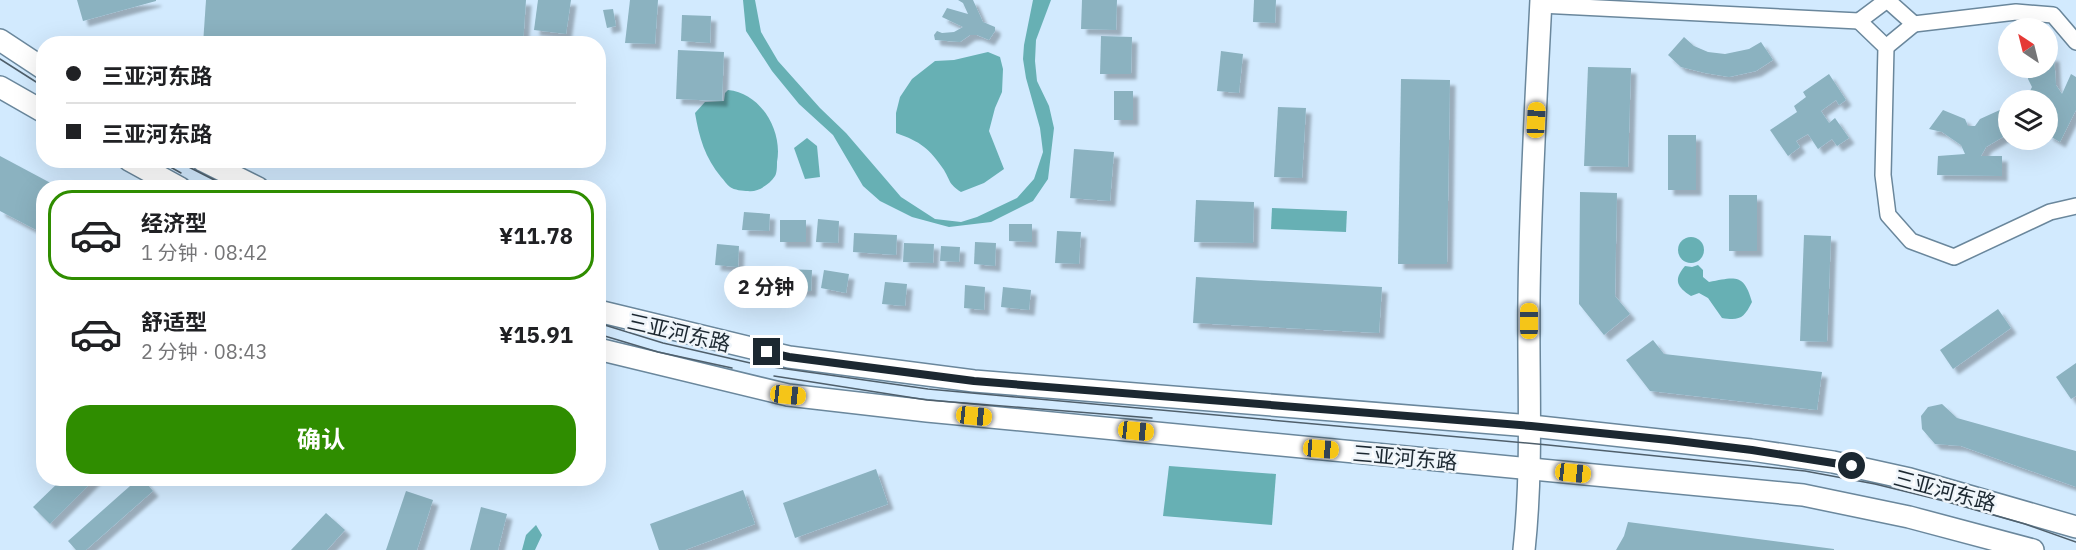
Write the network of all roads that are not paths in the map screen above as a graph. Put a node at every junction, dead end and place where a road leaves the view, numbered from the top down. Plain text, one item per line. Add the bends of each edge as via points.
1 (1887, 0) edge
2 (1540, 2) edge
3 (1859, 21) junction
4 (1914, 24) junction
5 (0, 40) edge
6 (2076, 42) edge
7 (1886, 48) junction
8 (36, 64) edge
9 (0, 87) edge
10 (36, 107) edge
11 (144, 168) edge
12 (218, 168) edge
13 (165, 180) edge
14 (242, 180) edge
15 (2076, 206) edge
16 (606, 313) edge
17 (606, 351) edge
18 (1531, 426) junction
19 (1530, 469) junction
20 (2076, 528) edge
21 (1524, 550) edge
22 (2033, 550) edge

1 - 3 street
1 - 4 street
2 - 3 street
2 - 18 main road via 1529,287
3 - 7 street
4 - 6 street via 2016,12 2053,15
4 - 7 street
5 - 8 main road
7 - 15 street via 1883,175 1888,215 1911,242 1954,257 2050,212
9 - 10 main road
11 - 13 main road
12 - 14 main road
16 - 18 main road, 三亚河东路 via 789,357 962,379
17 - 19 main road, 三亚河东路 via 788,395
18 - 19 main road
18 - 20 main road, 三亚河东路 via 1833,462 1910,479
19 - 21 main road
19 - 22 main road, 三亚河东路 via 1803,495 1909,517

